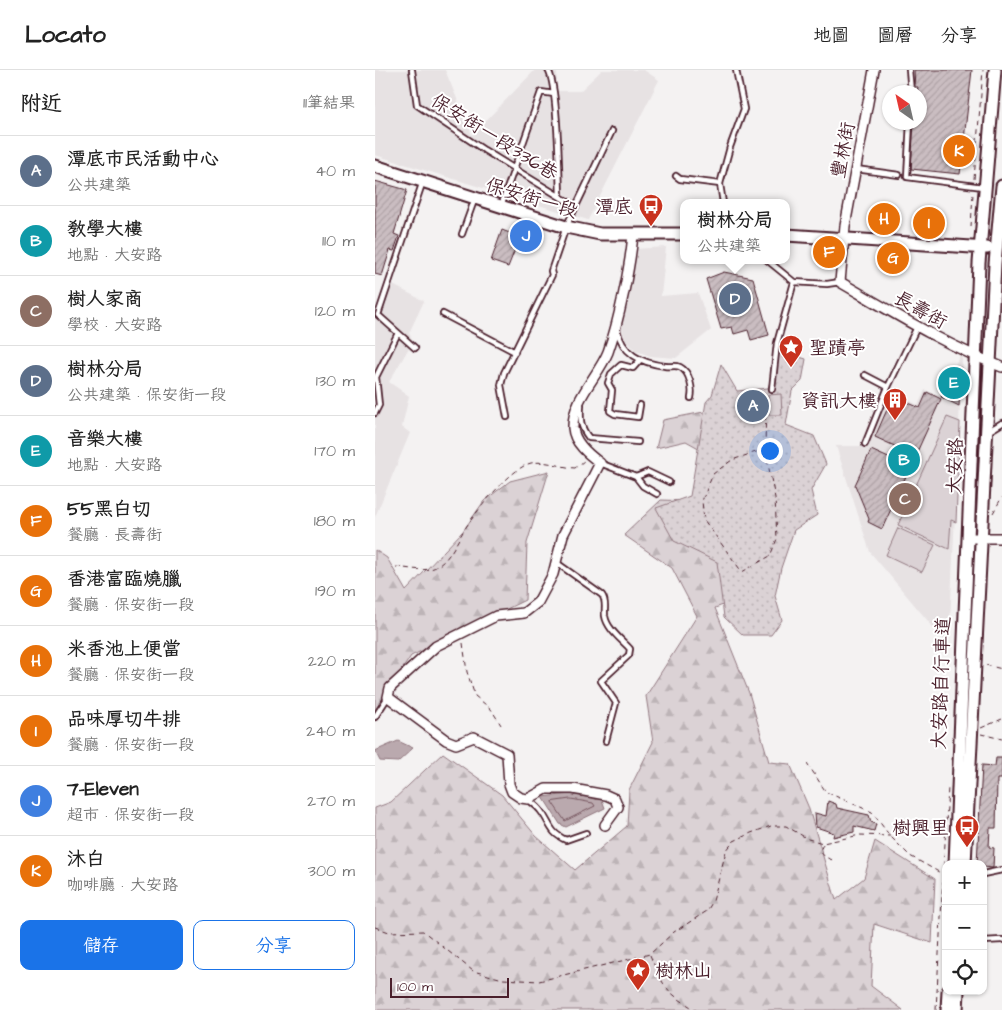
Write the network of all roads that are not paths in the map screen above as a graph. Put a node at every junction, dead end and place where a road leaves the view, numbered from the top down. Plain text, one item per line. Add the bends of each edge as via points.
1 (412, 70) edge
2 (548, 70) edge
3 (736, 70) edge
4 (874, 70) edge
5 (909, 70) edge
6 (995, 70) edge
7 (910, 85) edge
8 (554, 94) junction
9 (910, 130) edge
10 (612, 131) dead end
11 (375, 166) edge
12 (514, 168) junction
13 (854, 169) junction
14 (899, 175) dead end
15 (676, 176) dead end
16 (423, 181) junction
17 (720, 184) junction
18 (1002, 186) edge
19 (979, 187) junction
20 (560, 195) junction
21 (475, 197) junction
22 (722, 199) edge
23 (501, 206) junction
24 (575, 206) junction
25 (566, 227) junction
26 (462, 234) dead end
27 (680, 234) edge
28 (633, 235) junction
29 (790, 235) edge
30 (843, 237) junction
31 (980, 248) junction
32 (999, 249) edge
33 (772, 264) edge
34 (794, 282) junction
35 (839, 282) junction
36 (443, 314) dead end
37 (616, 323) junction
38 (917, 326) junction
39 (398, 333) junction
40 (415, 348) dead end
41 (515, 352) junction
42 (976, 356) junction
43 (640, 360) junction
44 (991, 363) junction
45 (1002, 367) edge
46 (865, 375) dead end
47 (888, 387) junction
48 (772, 389) road end
49 (691, 398) dead end
50 (579, 402) junction
51 (640, 405) dead end
52 (375, 413) edge
53 (507, 417) dead end
54 (1002, 423) edge
55 (987, 432) junction
56 (638, 442) dead end
57 (865, 444) dead end
58 (600, 464) junction
59 (636, 477) junction
60 (669, 482) dead end
61 (657, 494) dead end
62 (974, 538) junction
63 (1002, 538) edge
64 (556, 562) junction
65 (388, 697) junction
66 (375, 717) edge
67 (606, 741) dead end
68 (528, 799) junction
69 (605, 825) dead end
70 (586, 833) dead end
71 (955, 860) edge
72 (965, 860) edge
73 (1002, 870) edge
74 (987, 873) edge
75 (1002, 940) edge
76 (987, 941) edge
77 (948, 995) edge
78 (957, 995) edge
79 (947, 1010) edge
80 (957, 1010) edge

1 - 12 lane, 保安街一段336巷 via 417,105
2 - 8 lane, 保安街一段336巷
3 - 17 lane via 744,109
4 - 13 street, 豐林街
5 - 7 lane
6 - 19 street, 大安路
8 - 12 lane via 541,92
8 - 20 lane, 保安街一段336巷
9 - 19 lane via 907,176
10 - 24 lane
11 - 16 street, 保安街一段
12 - 20 lane, 保安街一段336巷
12 - 23 lane
13 - 14 lane
13 - 30 street, 豐林街
15 - 17 lane via 680,180
16 - 21 street, 保安街一段
16 - 39 lane via 378,315
17 - 22 lane
18 - 32 street, 大安路
19 - 31 street, 大安路
20 - 24 lane, 保安街一段336巷
21 - 23 street, 保安街一段
21 - 26 lane
23 - 25 street, 保安街一段
24 - 25 lane
25 - 28 street, 保安街一段 via 600,234
25 - 41 lane via 552,275
27 - 28 street, 保安街一段
28 - 37 street
29 - 30 street
30 - 31 street
30 - 35 street
31 - 32 street
31 - 42 street, 大安路
32 - 44 street, 大安路
33 - 34 lane
34 - 35 lane
34 - 48 lane via 777,342
35 - 38 street, 長壽街
36 - 41 lane
37 - 43 lane via 622,346
37 - 50 street via 607,353
38 - 42 street, 長壽街
38 - 47 lane
39 - 40 lane
39 - 52 lane via 376,377 379,405
41 - 53 lane via 501,385
42 - 44 street, 長壽街
42 - 62 street, 大安路
43 - 49 lane via 680,367 690,382
43 - 51 lane via 633,368 621,365 615,368 608,383 612,390 610,411 638,418
44 - 45 street, 長壽街
44 - 55 street, 大安路
46 - 47 lane
47 - 57 lane
50 - 56 lane via 579,420 589,438
50 - 58 street via 574,413 575,437 588,455
54 - 55 lane
55 - 62 street, 大安路
58 - 59 lane
58 - 64 street via 563,535
59 - 60 lane via 647,472
59 - 61 lane via 643,486
62 - 63 street
62 - 71 street, 大安路
62 - 72 street, 大安路
64 - 65 street via 539,602 531,609 524,613 496,616 436,646 390,688
64 - 67 lane via 602,596 606,619 630,649 629,655 601,680 616,703
65 - 66 lane
65 - 68 street via 446,740 457,744 473,737 507,754 512,792
68 - 69 street via 546,789 573,789 606,795 615,799 618,808
68 - 70 lane via 542,811 556,836 566,840
73 - 74 lane
75 - 76 lane
77 - 79 street
78 - 80 street

